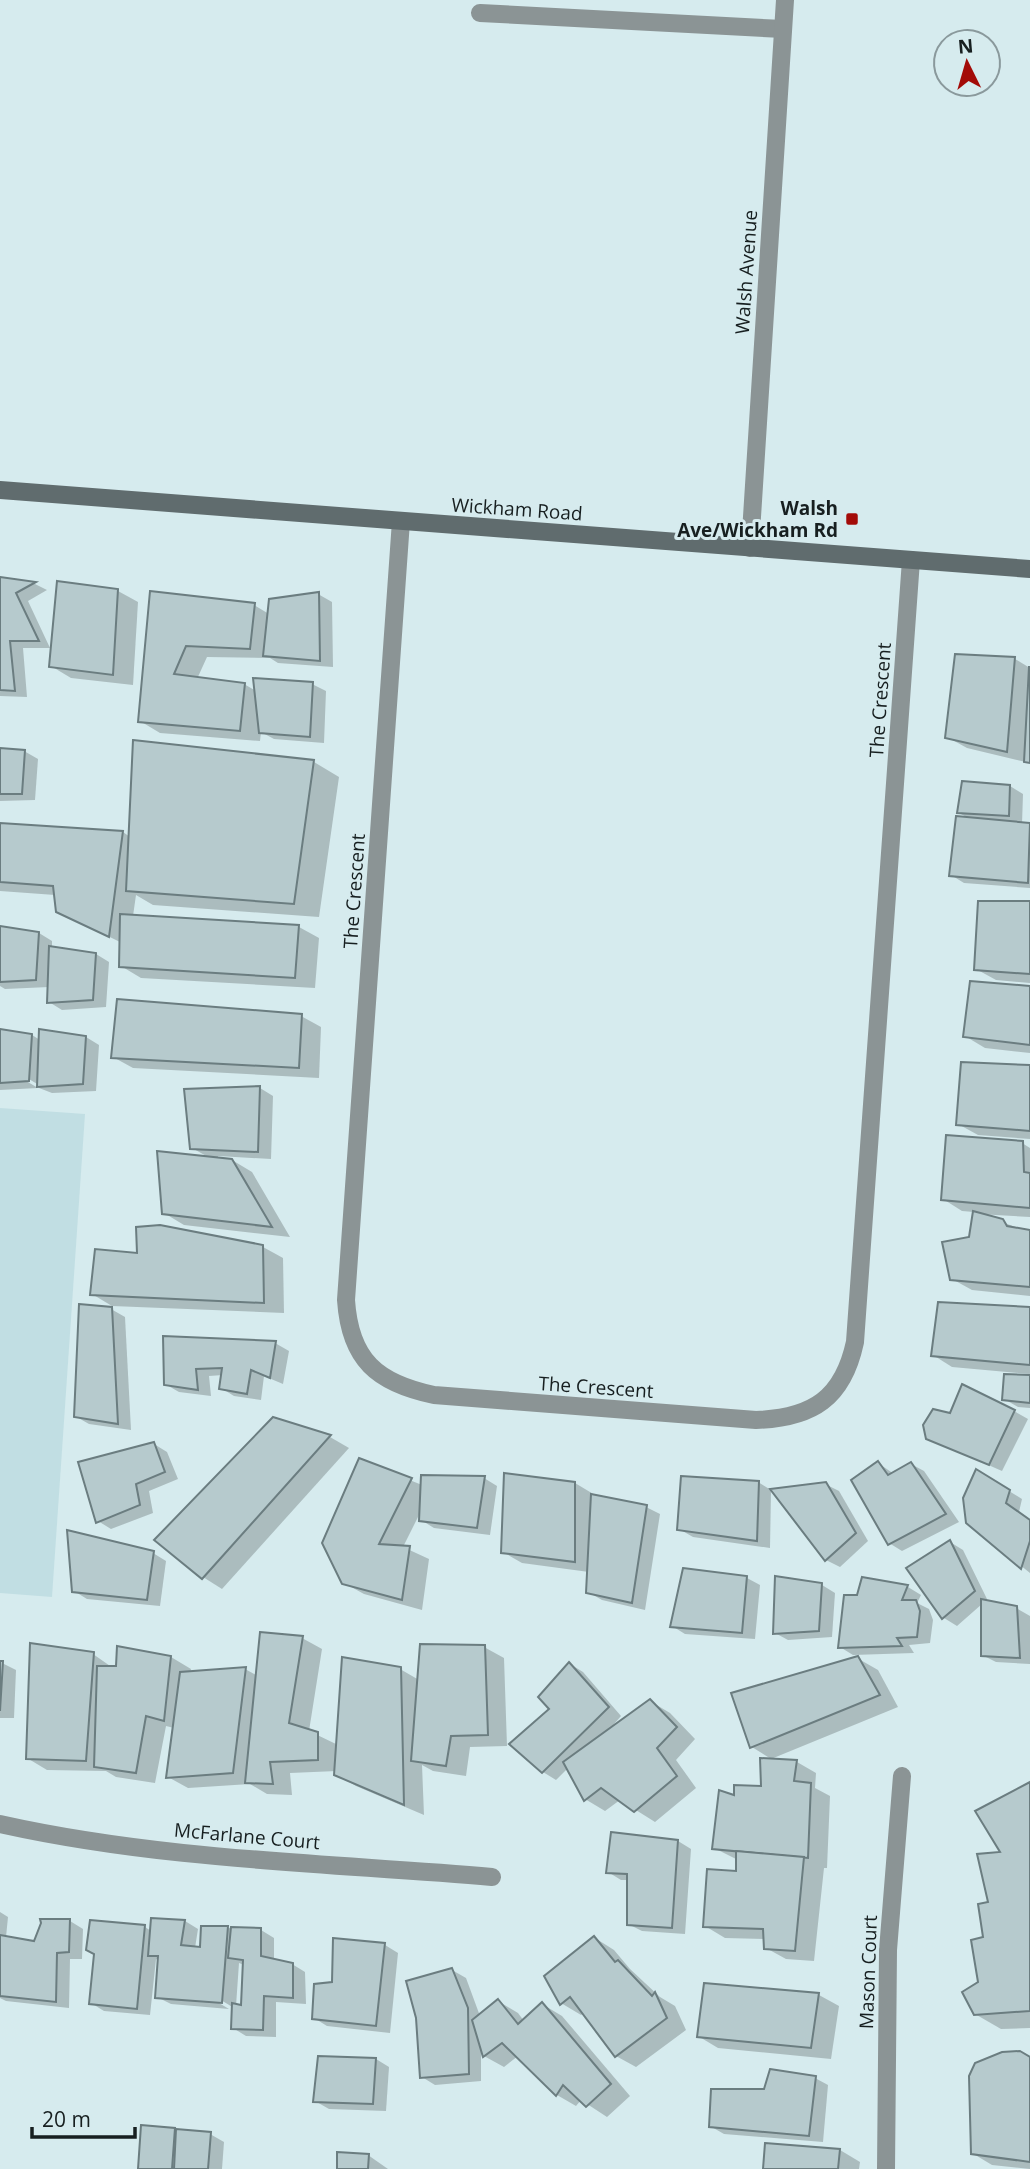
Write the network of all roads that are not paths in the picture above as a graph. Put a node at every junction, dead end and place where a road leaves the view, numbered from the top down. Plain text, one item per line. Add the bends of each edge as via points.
1 (785, 0) edge
2 (480, 13) dead end
3 (783, 29) junction
4 (0, 490) edge
5 (401, 521) junction
6 (750, 548) junction
7 (911, 561) junction
8 (1030, 569) edge
9 (902, 1776) dead end
10 (0, 1824) edge
11 (492, 1877) dead end
12 (886, 2169) edge

1 - 3 street, Walsh Avenue
2 - 3 street
3 - 6 street, Walsh Avenue
4 - 5 main road, Wickham Road
5 - 6 main road, Wickham Road
5 - 7 street, The Crescent via 346,1300 353,1341 363,1360 400,1387 434,1395 780,1420 800,1414 832,1394 843,1380 855,1342
6 - 7 main road, Wickham Road
7 - 8 main road, Wickham Road
9 - 12 street, Mason Court via 888,1950
10 - 11 street, McFarlane Court via 115,1846

